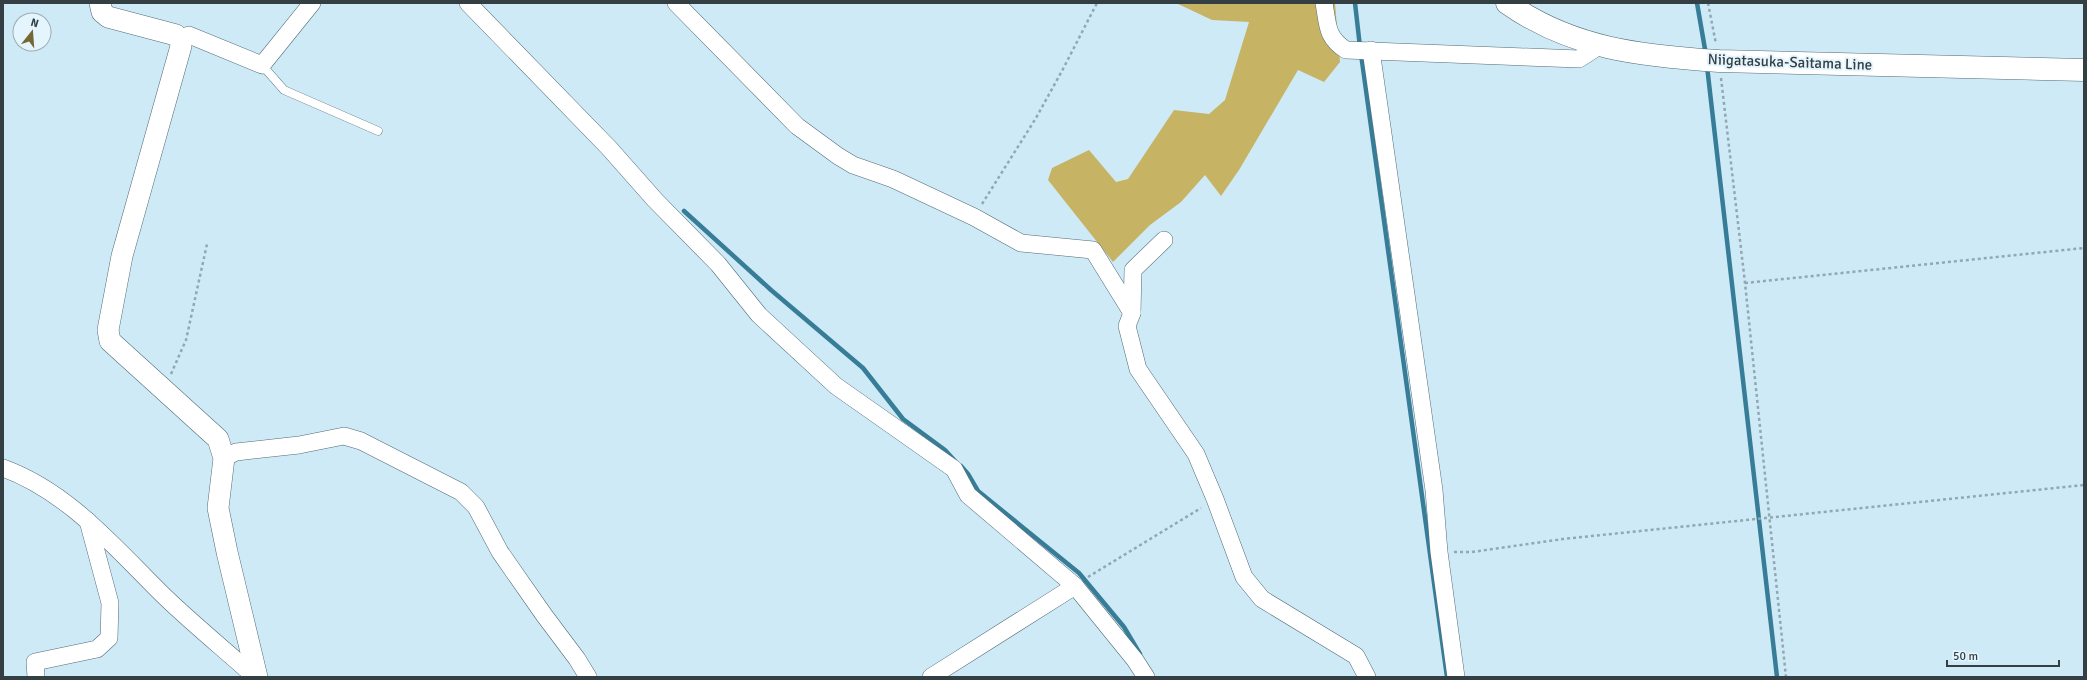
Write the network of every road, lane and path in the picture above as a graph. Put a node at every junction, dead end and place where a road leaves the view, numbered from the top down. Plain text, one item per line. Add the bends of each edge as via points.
1 (100, 3) edge
2 (312, 3) edge
3 (468, 3) edge
4 (676, 3) edge
5 (1096, 3) edge
6 (1324, 3) edge
7 (1507, 3) edge
8 (1708, 3) edge
9 (180, 40) junction
10 (1599, 46) junction
11 (1371, 50) junction
12 (1719, 61) junction
13 (262, 65) junction
14 (2084, 70) edge
15 (378, 131) dead end
16 (974, 217) junction
17 (1164, 240) dead end
18 (207, 244) dead end
19 (2084, 248) edge
20 (1745, 283) junction
21 (1132, 313) junction
22 (164, 390) junction
23 (224, 458) junction
24 (3, 468) edge
25 (2084, 485) edge
26 (1215, 499) junction
27 (1770, 518) junction
28 (88, 521) junction
29 (1439, 552) junction
30 (1075, 586) junction
31 (36, 677) edge
32 (256, 677) edge
33 (588, 677) edge
34 (931, 677) edge
35 (1146, 677) edge
36 (1367, 677) edge
37 (1456, 677) edge
38 (1786, 677) edge

1 - 9 street via 102,12 108,17 176,35
2 - 13 street
3 - 30 street via 718,264 759,314 836,386 954,469 968,495
4 - 16 street via 797,126 838,156 853,165 892,178
5 - 16 path via 1036,118
6 - 11 street via 1328,28 1334,42 1346,50
7 - 10 main road, Niigatasuka-Saitama Line via 1539,22
8 - 12 path
9 - 13 street via 189,35
9 - 22 street via 181,46 122,256 108,330 110,341
10 - 11 street via 1579,60
10 - 12 main road, Niigatasuka-Saitama Line via 1659,57
11 - 29 street via 1434,490
12 - 14 main road, Niigatasuka-Saitama Line
12 - 20 path
13 - 15 lane via 284,90
16 - 21 street via 1021,243 1093,250
17 - 21 street via 1133,270
18 - 22 path via 186,340
19 - 20 path
20 - 27 path
21 - 26 street via 1127,326 1138,369 1196,454
22 - 23 street via 218,439
23 - 32 street via 218,508
23 - 33 street via 236,452 299,445 344,436 361,441 461,492 476,506 500,552
24 - 28 street via 48,489
25 - 27 path
26 - 30 path
26 - 36 street via 1244,577 1262,600 1356,656
27 - 29 path via 1564,539 1472,552
27 - 38 path
28 - 31 street via 110,603 109,638 97,649 35,662
28 - 32 street via 165,597
29 - 37 street
30 - 34 street
30 - 35 street

